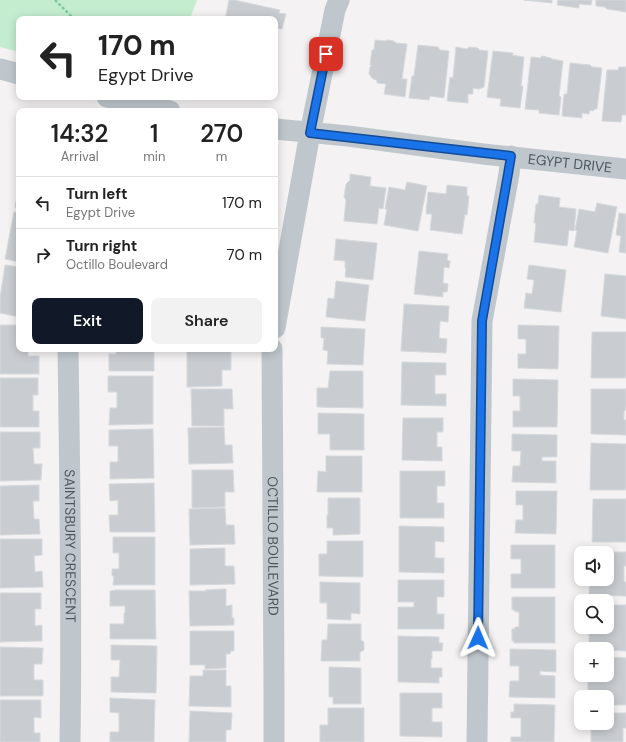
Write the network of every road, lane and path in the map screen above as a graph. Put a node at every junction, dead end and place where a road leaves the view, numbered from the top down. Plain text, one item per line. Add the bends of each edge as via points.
1 (55, 0) edge
2 (339, 0) edge
3 (71, 16) edge
4 (0, 69) edge
5 (16, 73) edge
6 (109, 102) edge
7 (150, 108) edge
8 (278, 129) edge
9 (310, 133) junction
10 (511, 156) junction
11 (626, 169) edge
12 (278, 311) edge
13 (68, 352) edge
14 (272, 352) edge
15 (70, 742) edge
16 (274, 742) edge
17 (477, 742) edge

1 - 3 path
2 - 9 street
4 - 5 street
6 - 7 street
8 - 9 street, EGYPT DRIVE
9 - 10 street, EGYPT DRIVE
9 - 12 street
10 - 11 street, EGYPT DRIVE
10 - 17 street via 482,321
13 - 15 street, SAINTSBURY CRESCENT
14 - 16 street, OCTILLO BOULEVARD

